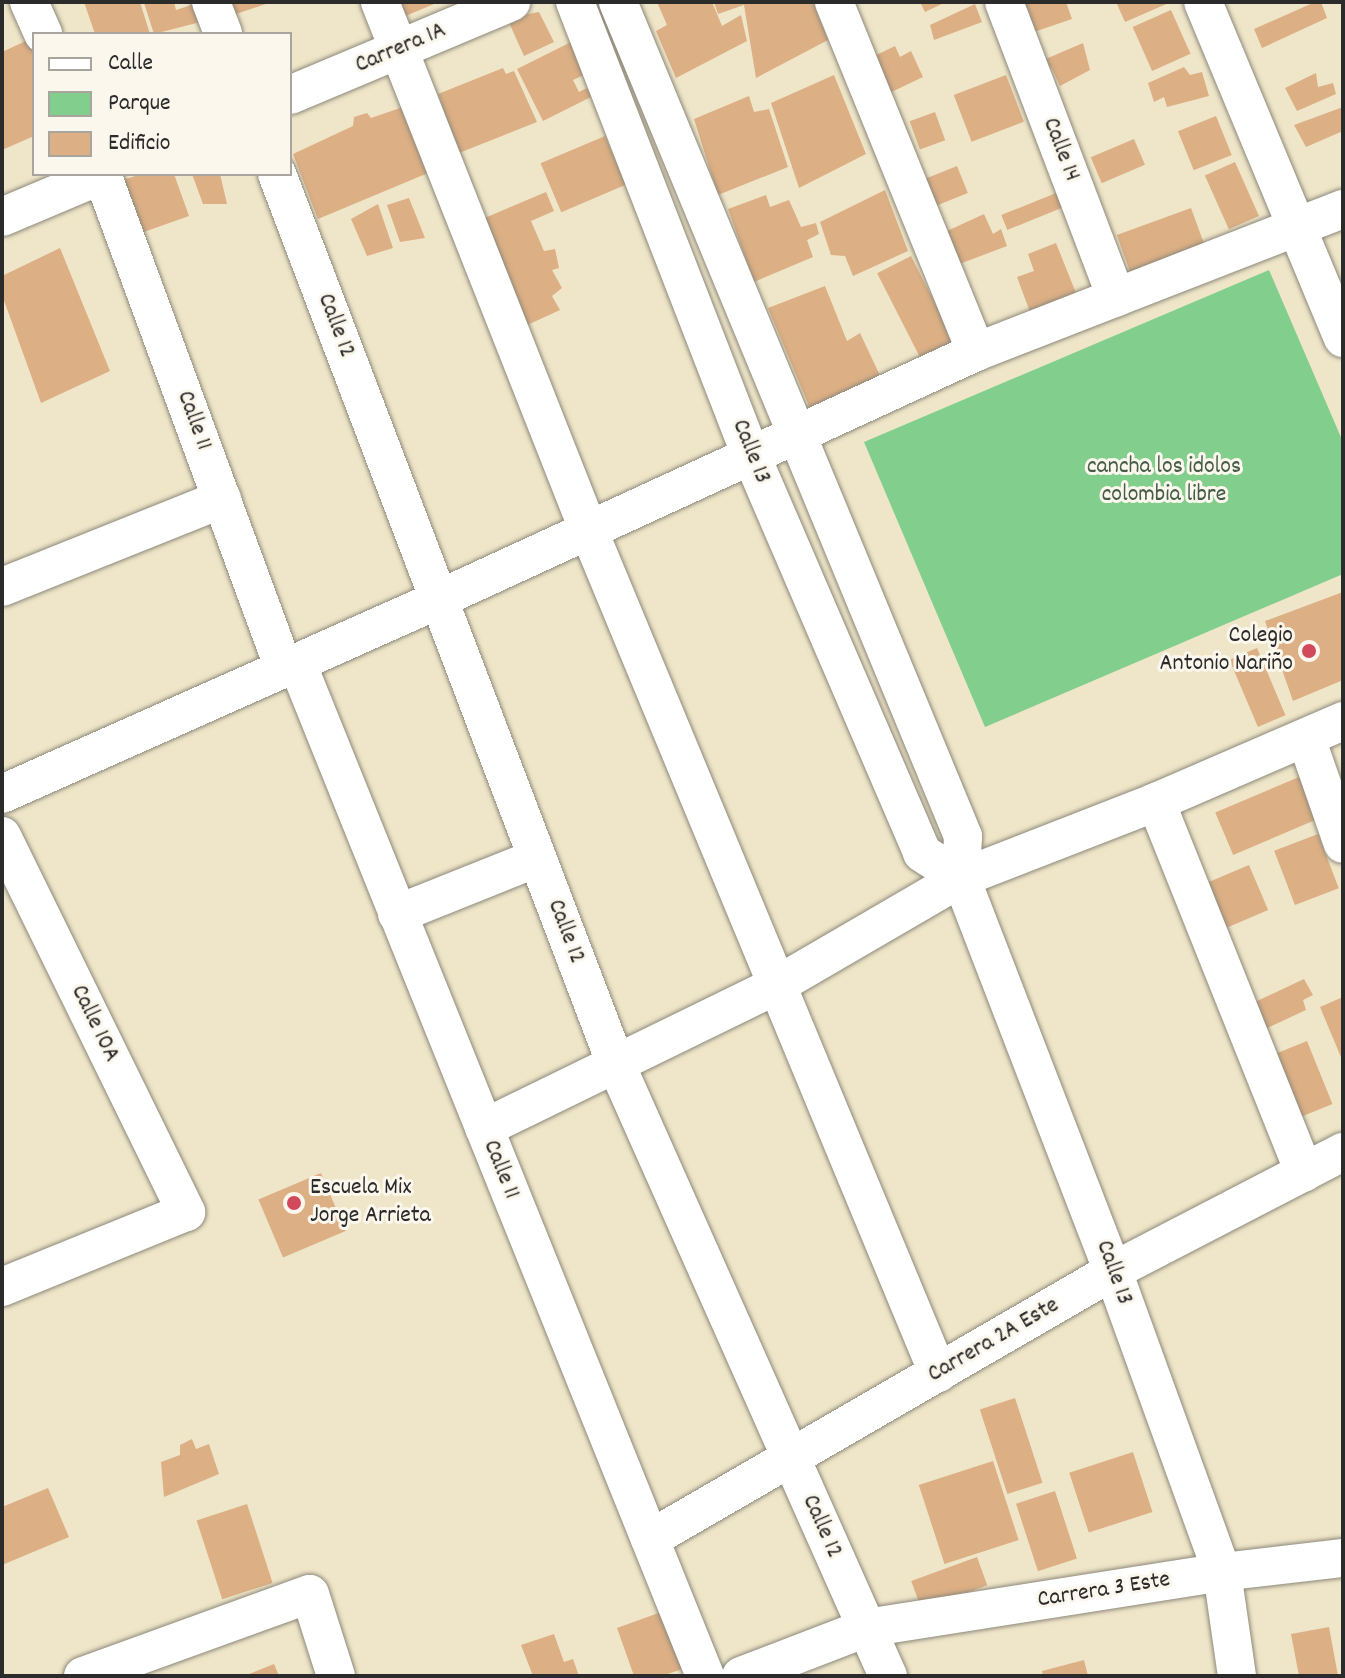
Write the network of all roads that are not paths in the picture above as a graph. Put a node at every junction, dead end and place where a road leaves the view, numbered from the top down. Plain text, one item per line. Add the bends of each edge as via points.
1 (29, 2) edge
2 (211, 2) edge
3 (380, 2) edge
4 (511, 2) edge
5 (575, 2) edge
6 (618, 2) edge
7 (834, 2) edge
8 (1004, 2) edge
9 (1203, 2) edge
10 (42, 32) edge
11 (222, 32) edge
12 (398, 50) junction
13 (292, 94) edge
14 (97, 176) edge
15 (103, 176) edge
16 (278, 176) edge
17 (1343, 209) edge
18 (2, 217) edge
19 (1298, 226) junction
20 (1116, 297) junction
21 (1343, 338) edge
22 (976, 352) junction
23 (798, 433) junction
24 (751, 455) junction
25 (222, 499) junction
26 (588, 529) junction
27 (2, 587) edge
28 (439, 599) junction
29 (290, 666) junction
30 (1343, 721) edge
31 (1306, 738) junction
32 (2, 794) edge
33 (1156, 802) junction
34 (2, 836) edge
35 (1343, 844) edge
36 (537, 858) junction
37 (961, 878) junction
38 (397, 914) junction
39 (777, 985) junction
40 (615, 1062) junction
41 (484, 1128) junction
42 (1343, 1152) edge
43 (1304, 1172) junction
44 (1113, 1271) junction
45 (2, 1287) edge
46 (938, 1373) junction
47 (791, 1460) junction
48 (650, 1539) junction
49 (1343, 1558) edge
50 (1222, 1572) junction
51 (866, 1628) junction
52 (83, 1676) edge
53 (336, 1676) edge
54 (705, 1676) edge
55 (741, 1676) edge
56 (888, 1676) edge
57 (1237, 1676) edge

1 - 10 street
2 - 11 street
3 - 12 street
4 - 12 street, Carrera 1A
5 - 24 street, Calle 13
6 - 23 street, Calle 13
7 - 22 street
8 - 20 street, Calle 14
9 - 19 street
12 - 13 street, Carrera 1A
12 - 26 street
14 - 18 street
15 - 25 street, Calle 11
16 - 28 street, Calle 12
17 - 19 street
19 - 20 street
19 - 21 street
20 - 22 street
22 - 23 street
23 - 24 street
23 - 37 street, Calle 13 via 963,836
24 - 26 street
24 - 37 street, Calle 13 via 922,853
25 - 27 street
25 - 29 street, Calle 11
26 - 28 street
26 - 39 street
28 - 29 street
28 - 36 street, Calle 12
29 - 32 street
29 - 38 street, Calle 11
30 - 31 street
31 - 33 street
31 - 35 street
33 - 37 street
33 - 43 street
34 - 45 street, Calle 10A via 186,1212
36 - 38 street
36 - 40 street, Calle 12
37 - 39 street
37 - 44 street, Calle 13
38 - 41 street, Calle 11
39 - 40 street
39 - 46 street
40 - 41 street
40 - 47 street, Calle 12
41 - 48 street, Calle 11
42 - 43 street, Carrera 2A Este
43 - 44 street, Carrera 2A Este
44 - 46 street, Carrera 2A Este
44 - 50 street, Calle 13
46 - 47 street, Carrera 2A Este
47 - 48 street, Carrera 2A Este
47 - 51 street, Calle 12
48 - 54 street, Calle 11
49 - 50 street, Carrera 3 Este
50 - 51 street, Carrera 3 Este
50 - 57 street, Calle 13
51 - 55 street, Carrera 3 Este
51 - 56 street, Calle 12
52 - 53 street via 310,1594

